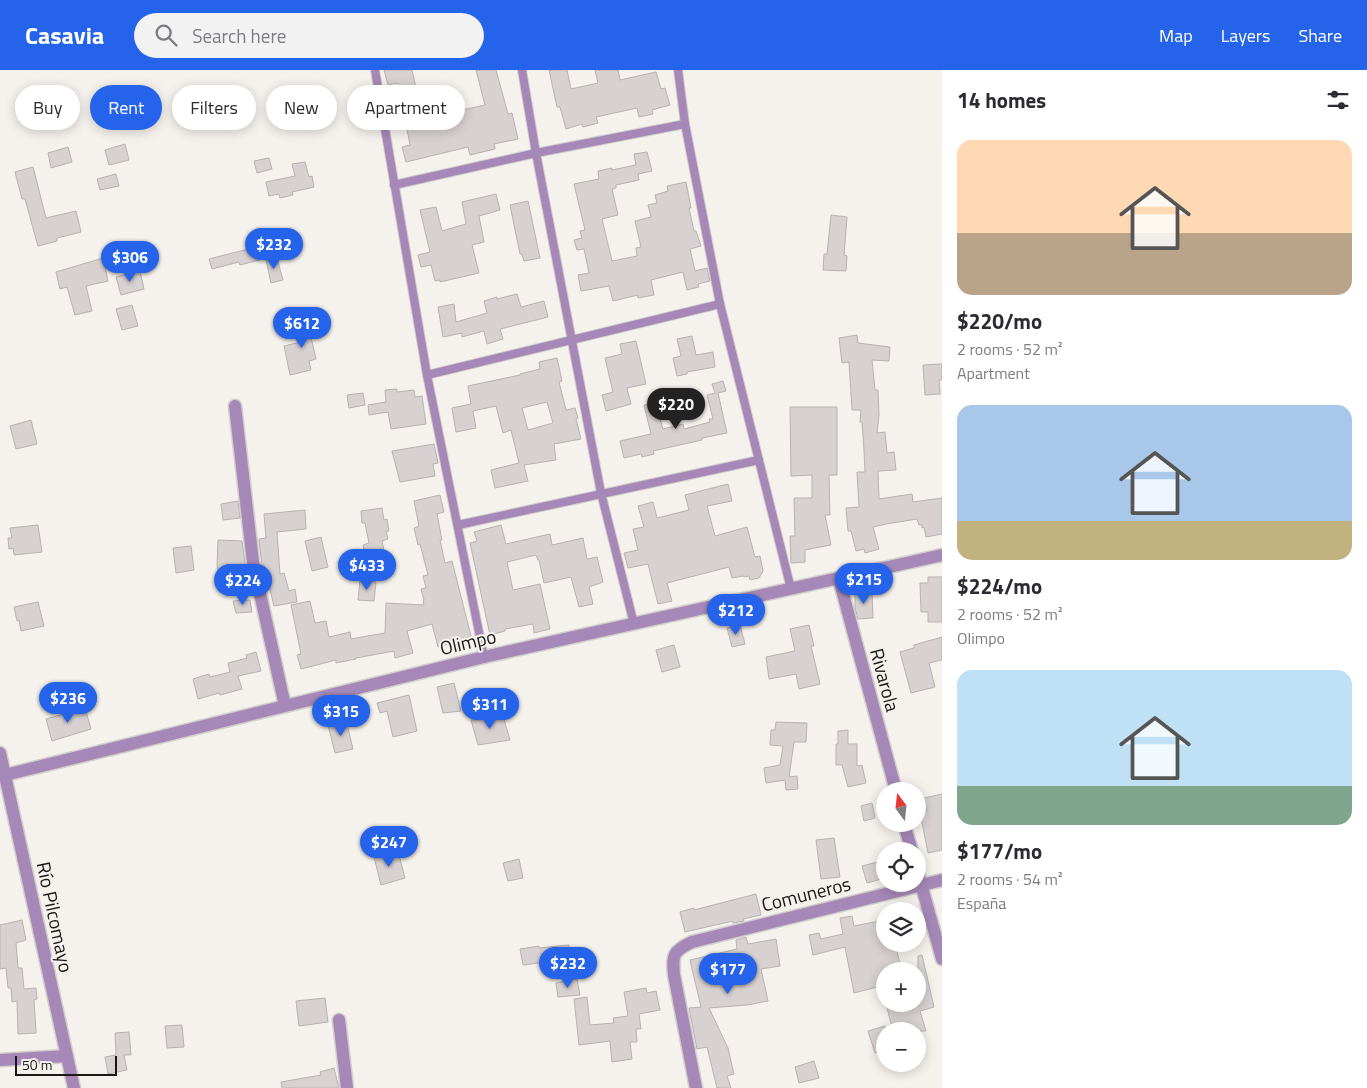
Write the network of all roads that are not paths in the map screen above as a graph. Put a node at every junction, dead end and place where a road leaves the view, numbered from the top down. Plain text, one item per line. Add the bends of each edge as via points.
1 (375, 70) edge
2 (522, 70) edge
3 (678, 70) edge
4 (685, 124) junction
5 (536, 153) junction
6 (394, 185) junction
7 (720, 304) junction
8 (571, 340) junction
9 (427, 375) junction
10 (235, 406) dead end
11 (759, 460) junction
12 (601, 493) junction
13 (458, 525) junction
14 (942, 555) edge
15 (839, 579) junction
16 (791, 589) junction
17 (634, 624) junction
18 (484, 657) junction
19 (285, 706) junction
20 (0, 754) edge
21 (5, 775) junction
22 (894, 782) edge
23 (926, 879) edge
24 (942, 880) edge
25 (876, 891) edge
26 (923, 892) edge
27 (942, 960) edge
28 (338, 1020) dead end
29 (66, 1056) junction
30 (0, 1060) edge
31 (74, 1088) edge
32 (347, 1088) edge
33 (696, 1088) edge

1 - 6 lane
2 - 5 lane
3 - 4 lane
4 - 5 lane
4 - 7 lane
5 - 6 lane
5 - 8 lane
6 - 9 lane
7 - 8 lane
7 - 11 lane
8 - 9 lane
8 - 12 lane
9 - 13 lane
10 - 19 street via 253,562
11 - 12 lane
11 - 16 lane
12 - 13 lane
12 - 17 lane
13 - 18 lane
14 - 15 street, Olimpo
15 - 16 street, Olimpo
15 - 22 street, Rivarola
16 - 17 street, Olimpo
17 - 18 street, Olimpo
18 - 19 street, Olimpo
19 - 21 street, Olimpo
20 - 21 street, Río Pilcomayo
21 - 29 street, Río Pilcomayo
23 - 24 street, Comuneros
25 - 33 street, Comuneros via 679,948 672,959
26 - 27 street
28 - 32 street
29 - 30 street
29 - 31 street, Río Pilcomayo

